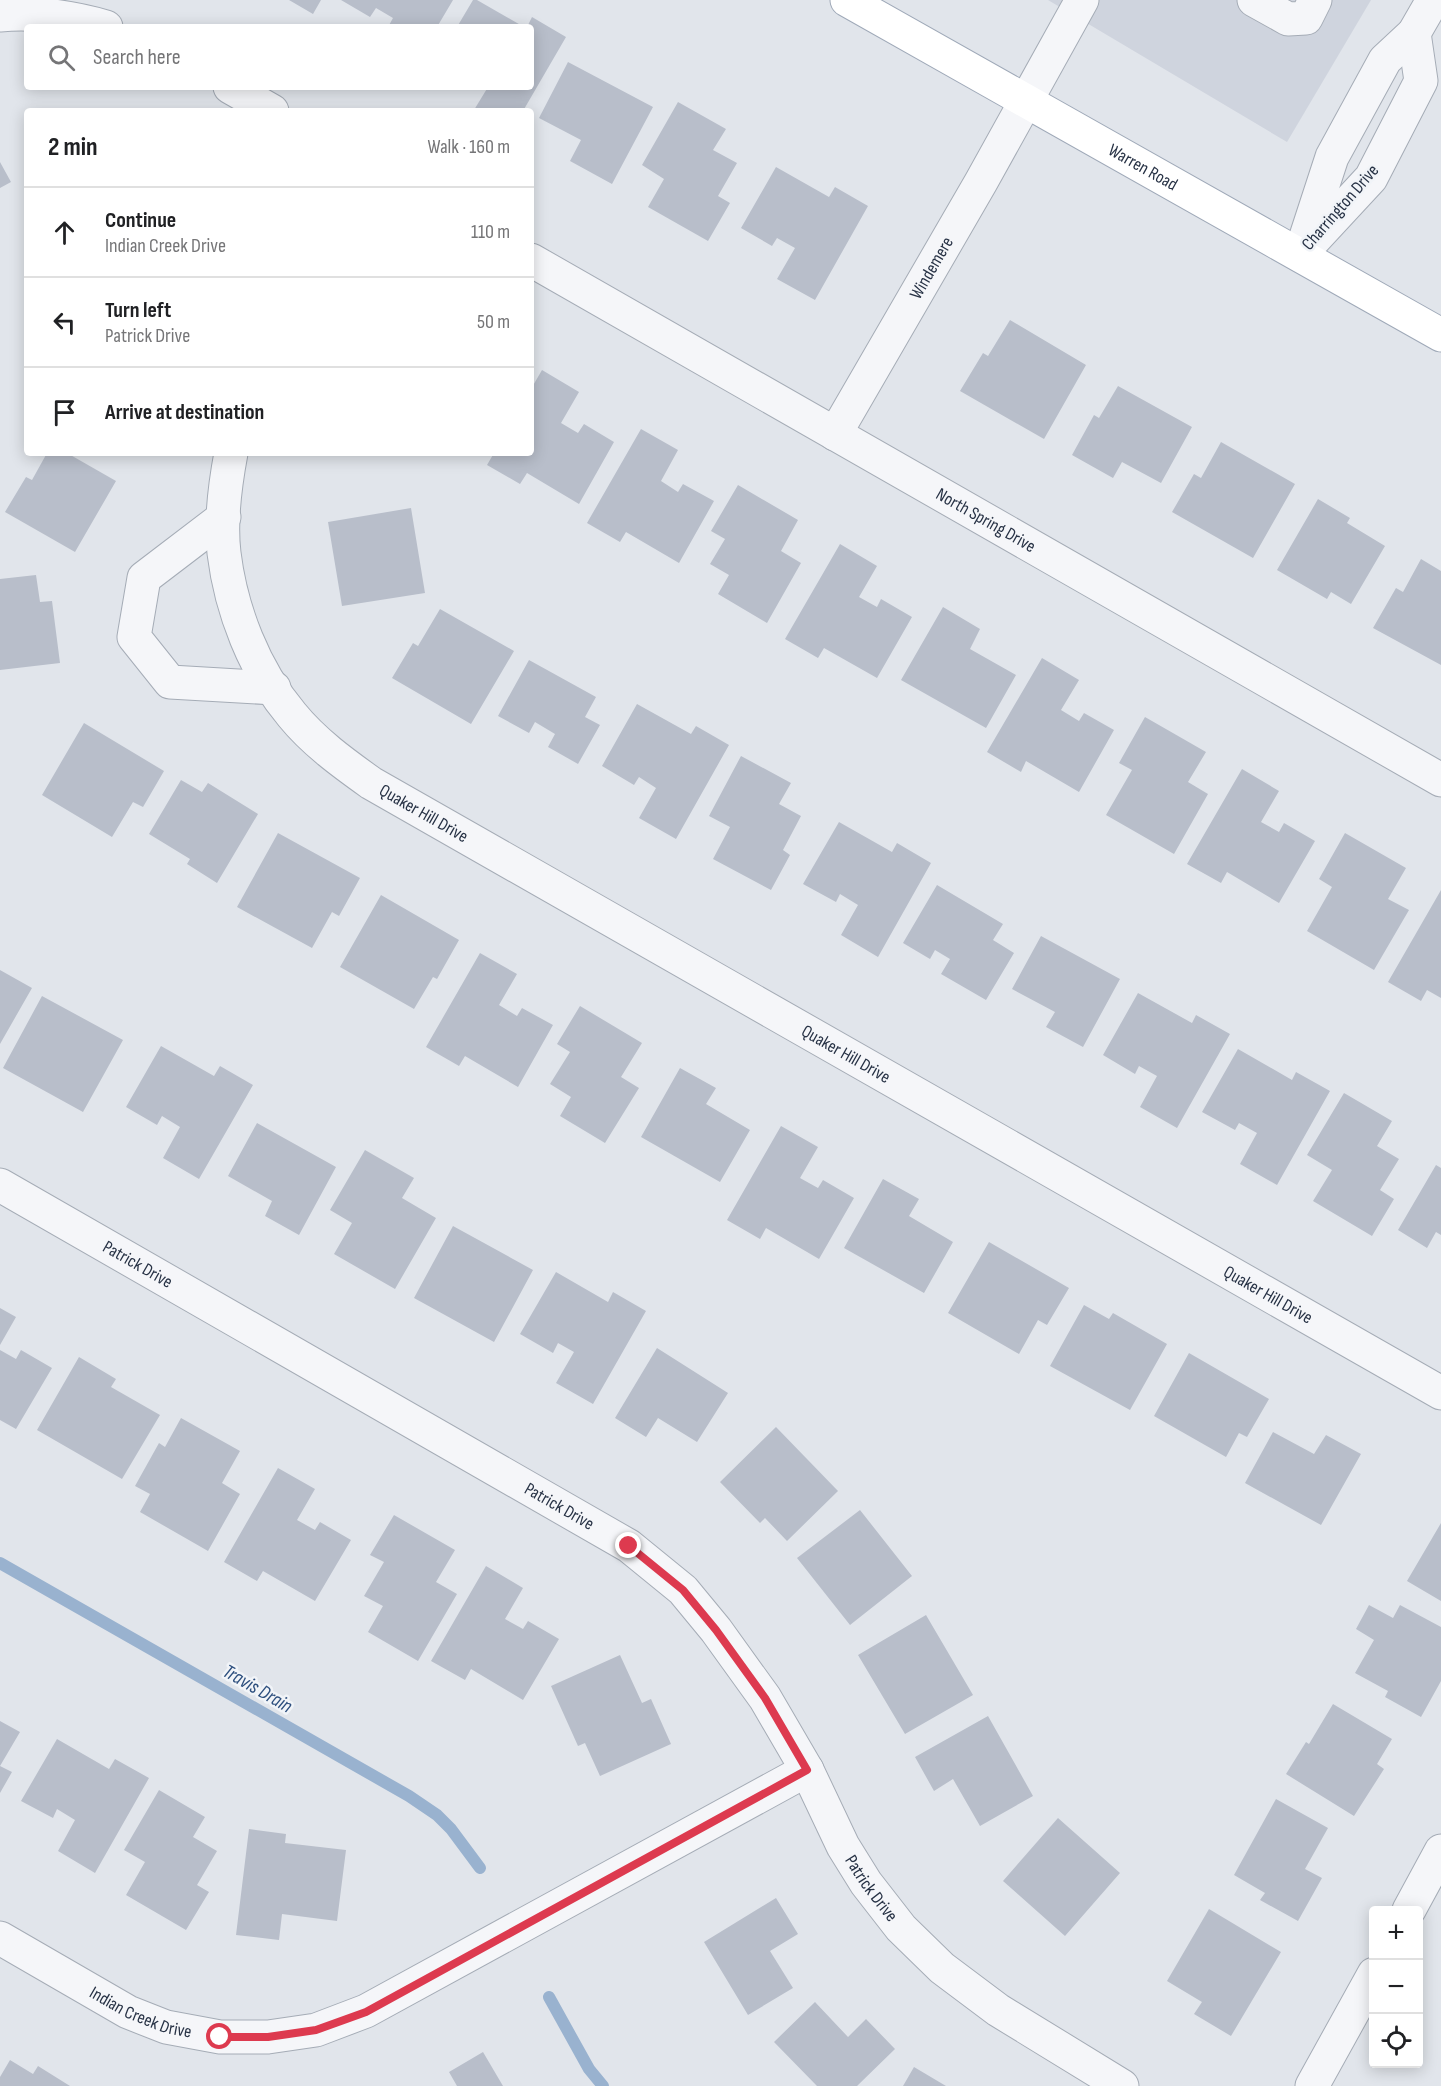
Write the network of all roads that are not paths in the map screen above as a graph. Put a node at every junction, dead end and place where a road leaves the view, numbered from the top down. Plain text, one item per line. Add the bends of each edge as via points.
1 (847, 0) edge
2 (1083, 0) edge
3 (1254, 0) edge
4 (1315, 0) edge
5 (1433, 0) edge
6 (0, 15) edge
7 (96, 24) edge
8 (1414, 33) junction
9 (235, 90) edge
10 (1026, 102) junction
11 (267, 108) edge
12 (1300, 255) junction
13 (534, 262) edge
14 (1441, 335) edge
15 (835, 434) junction
16 (230, 456) edge
17 (224, 517) junction
18 (274, 688) junction
19 (1441, 780) edge
20 (0, 1185) edge
21 (1441, 1393) edge
22 (807, 1770) junction
23 (1441, 1851) edge
24 (1411, 1906) edge
25 (0, 1938) edge
26 (1369, 1983) edge
27 (1122, 2086) edge
28 (1312, 2086) edge

1 - 10 main road, Warren Road
2 - 10 street, Windemere
3 - 4 street via 1288,19 1306,18
5 - 8 street, Charrington Drive
6 - 7 street via 21,13
8 - 12 street, Charrington Drive via 1385,60 1332,157
8 - 12 street, Charrington Drive via 1421,81 1371,178
9 - 11 street
10 - 12 main road, Warren Road
10 - 15 street, Windemere
12 - 14 main road, Warren Road
13 - 15 street, North Spring Drive
15 - 19 street, North Spring Drive
16 - 17 street, Quaker Hill Drive
17 - 18 street, Quaker Hill Drive via 224,552 236,612 261,669
17 - 18 street via 144,578 135,636 170,682
18 - 21 street, Quaker Hill Drive via 291,715 331,754 371,783
20 - 22 street, Patrick Drive via 629,1546 683,1590 716,1630 765,1698
22 - 25 street, Indian Creek Drive via 366,2012 316,2030 268,2037 220,2037 165,2027 128,2012
22 - 27 street, Patrick Drive via 843,1846 901,1928 942,1968 998,2010
23 - 24 street
26 - 28 street

